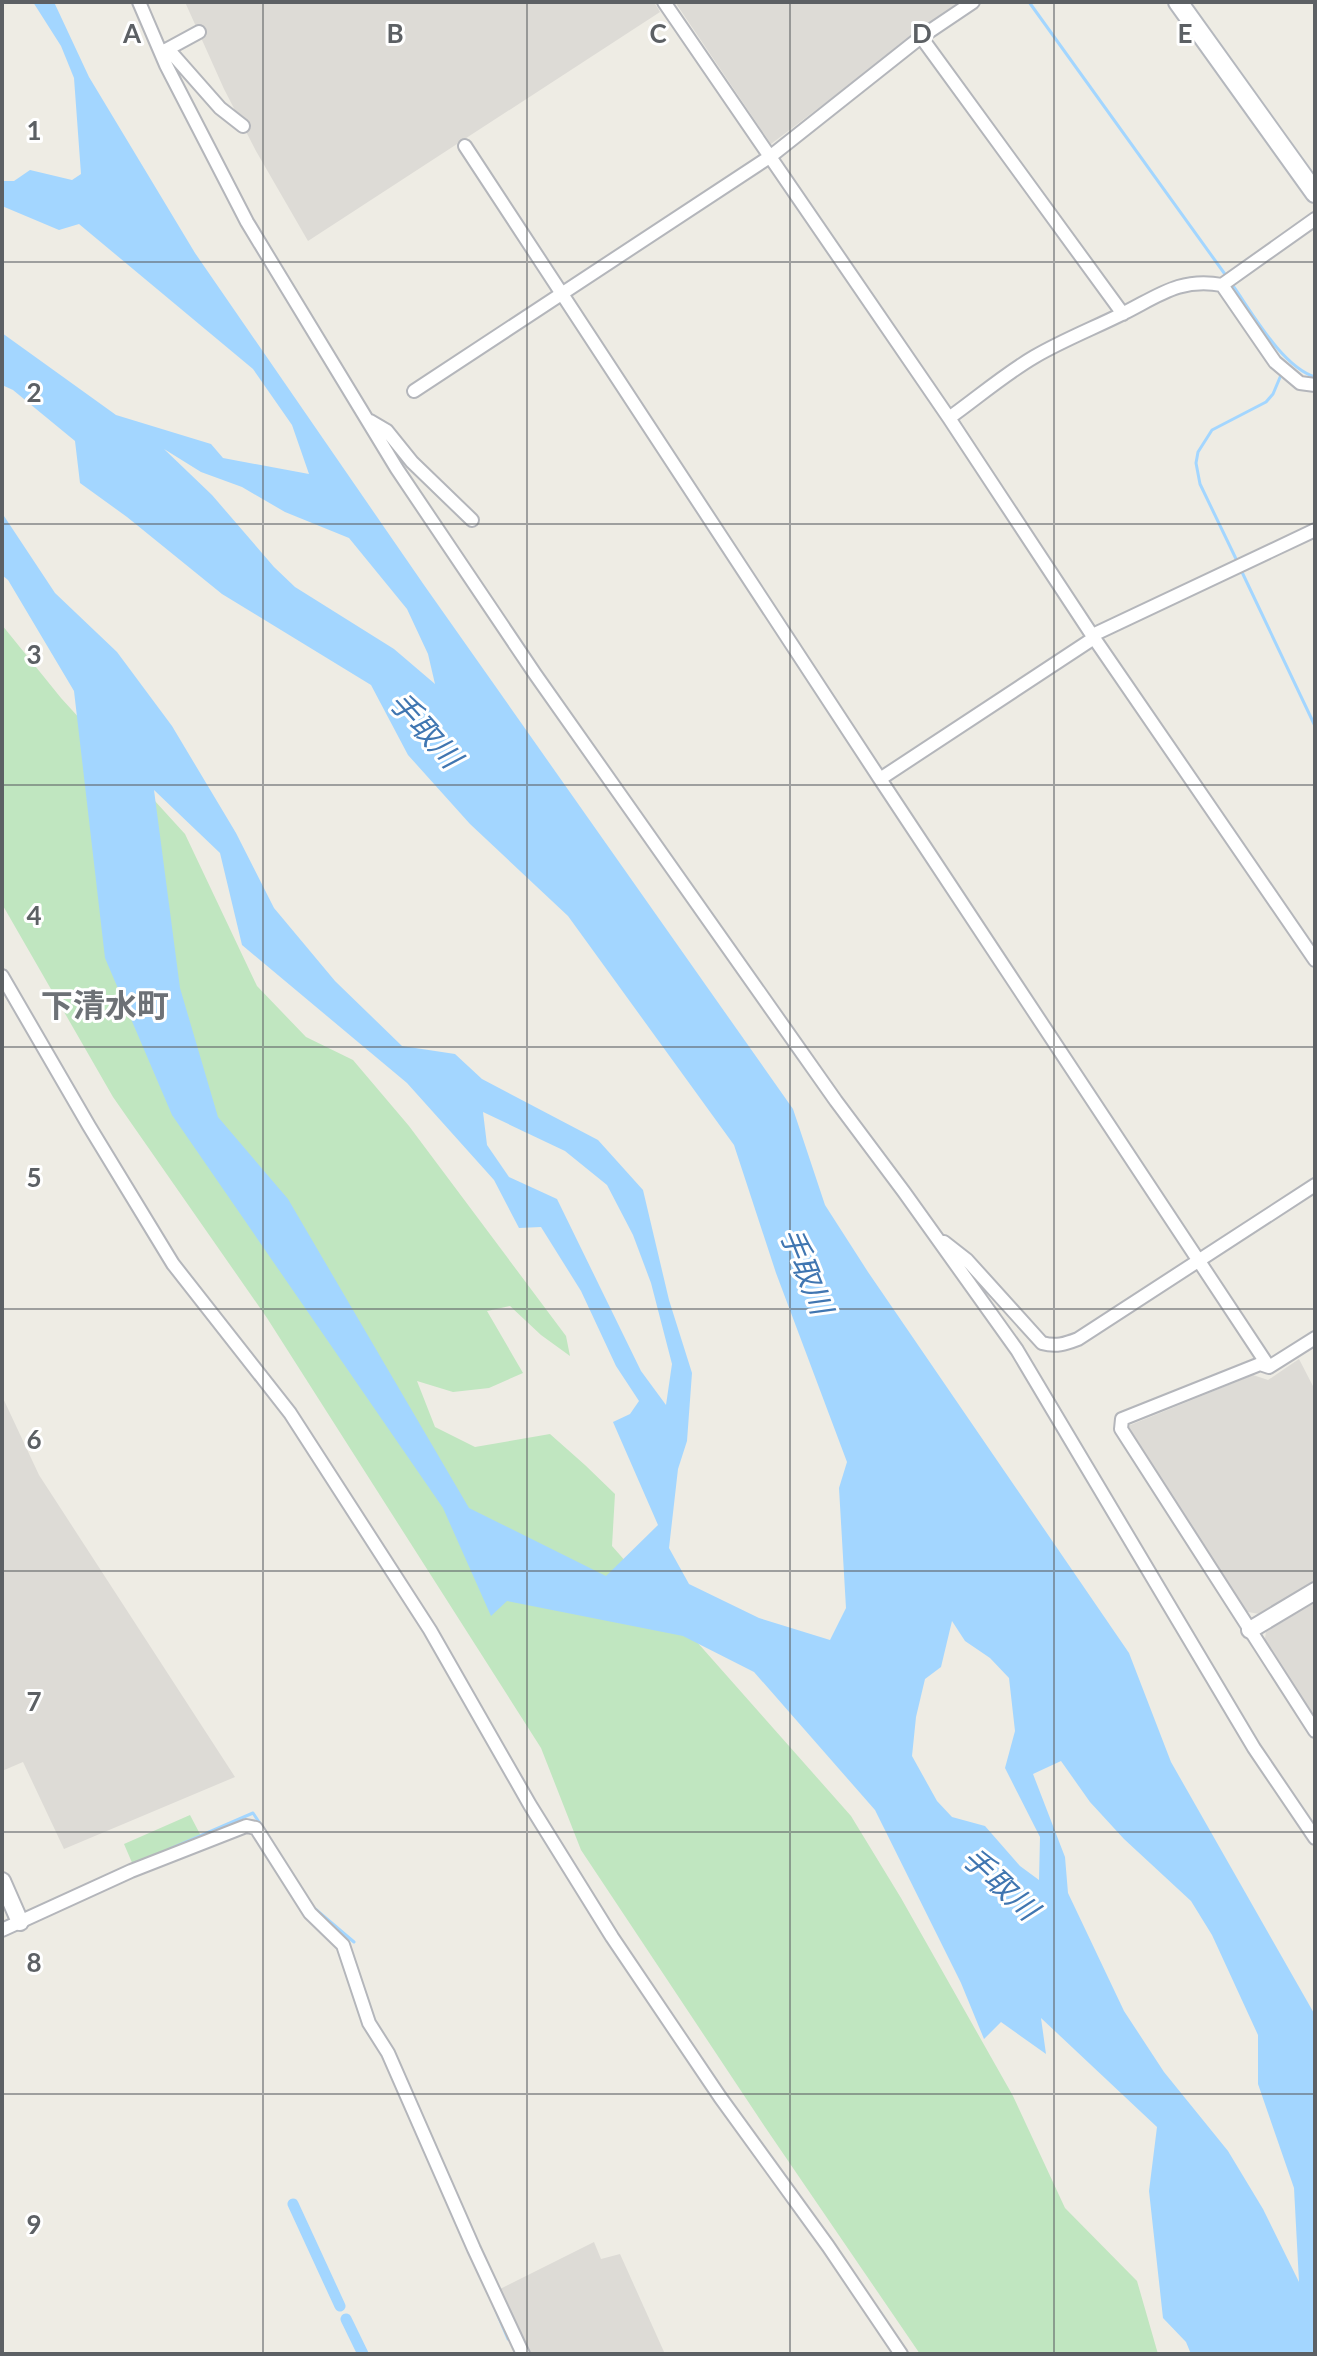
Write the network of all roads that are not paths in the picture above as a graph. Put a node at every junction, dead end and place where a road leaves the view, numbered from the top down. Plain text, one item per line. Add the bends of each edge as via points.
1 (139, 2) edge
2 (664, 2) edge
3 (973, 2) edge
4 (1178, 2) edge
5 (199, 32) dead end
6 (921, 37) junction
7 (165, 50) junction
8 (243, 126) dead end
9 (465, 146) dead end
10 (771, 156) junction
11 (1315, 193) edge
12 (1315, 219) edge
13 (1226, 282) junction
14 (562, 293) junction
15 (1123, 314) junction
16 (1315, 385) edge
17 (414, 391) dead end
18 (949, 418) junction
19 (367, 420) junction
20 (472, 520) dead end
21 (1315, 530) edge
22 (1094, 638) junction
23 (880, 779) junction
24 (1315, 960) edge
25 (2, 976) edge
26 (1315, 1185) edge
27 (937, 1239) junction
28 (1198, 1260) junction
29 (1315, 1338) edge
30 (1269, 1367) junction
31 (1315, 1591) edge
32 (1250, 1630) junction
33 (1315, 1731) edge
34 (1315, 1838) edge
35 (2, 1881) edge
36 (20, 1922) junction
37 (2, 1930) edge
38 (523, 2354) edge
39 (901, 2354) edge

1 - 7 street via 154,40
2 - 10 street
3 - 6 street
4 - 11 main road
5 - 7 street
6 - 10 street
6 - 15 street
7 - 8 street
7 - 19 street via 166,65 247,222
9 - 14 street
10 - 14 street
10 - 18 street
12 - 13 street
13 - 15 street via 1182,284
13 - 16 street via 1275,362 1300,383
14 - 17 street
14 - 23 street
15 - 18 street via 1031,359
18 - 22 street
19 - 20 street via 387,431
19 - 27 street via 535,674
21 - 22 street
22 - 23 street
22 - 24 street
23 - 28 street
25 - 39 street via 173,1264 290,1413 430,1630 612,1937
26 - 28 street
27 - 28 street via 967,1260 1042,1343 1053,1346 1078,1339
27 - 34 street via 1017,1350 1254,1748
28 - 30 street
29 - 30 street
30 - 32 street via 1260,1364 1124,1418 1121,1429
31 - 32 street
32 - 33 street
35 - 36 street
36 - 37 street
36 - 38 street via 131,1871 246,1826 256,1828 310,1913 343,1945 369,2023 388,2053

